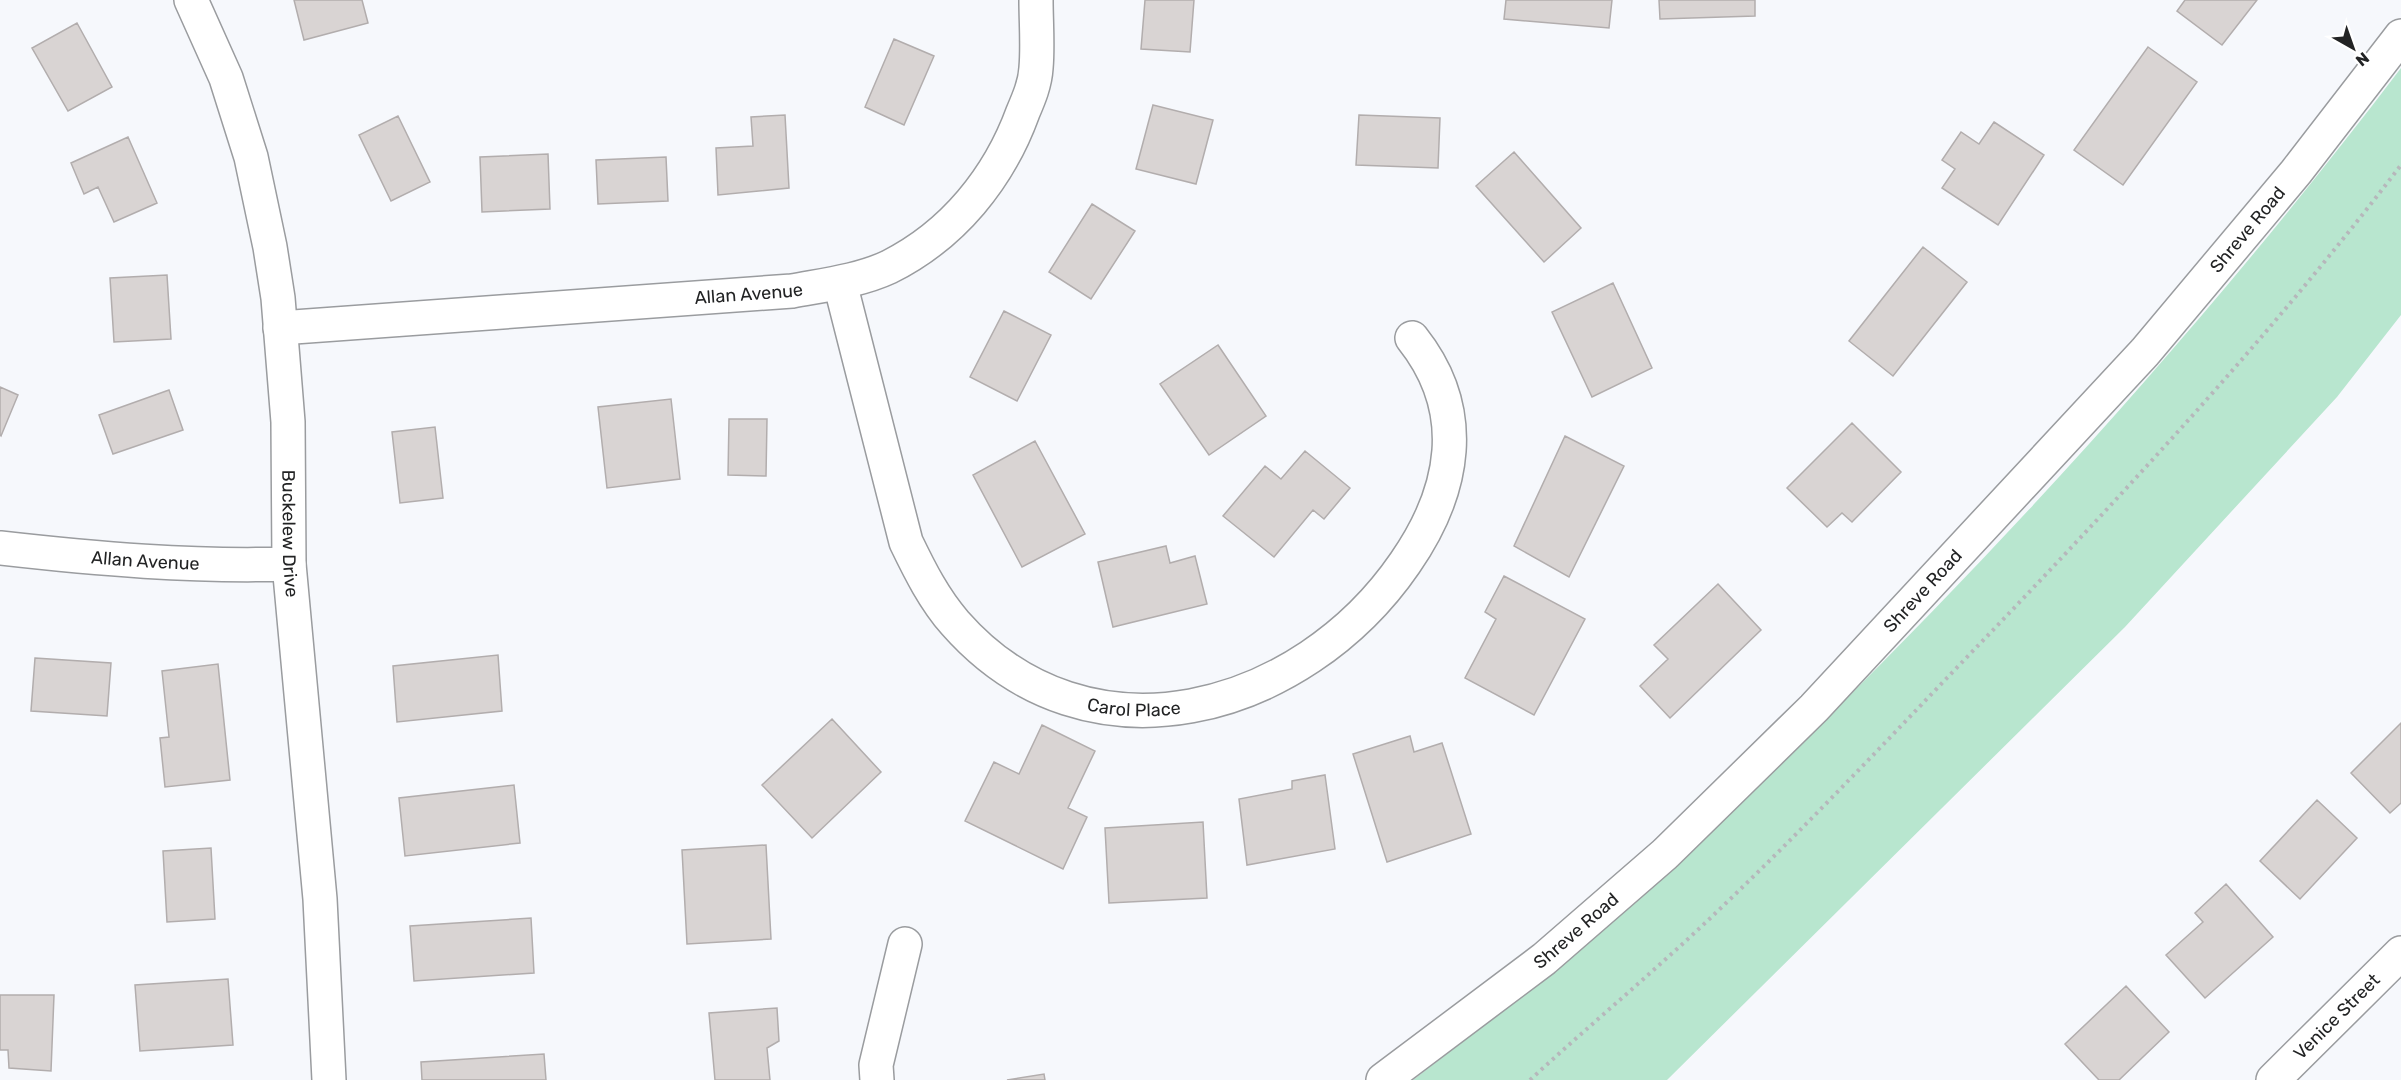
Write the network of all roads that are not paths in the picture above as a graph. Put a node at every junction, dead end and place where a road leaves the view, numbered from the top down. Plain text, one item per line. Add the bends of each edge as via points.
1 (191, 0) edge
2 (1036, 0) edge
3 (2401, 36) edge
4 (840, 283) junction
5 (280, 328) junction
6 (1412, 338) dead end
7 (0, 548) edge
8 (290, 564) junction
9 (905, 944) dead end
10 (2401, 953) edge
11 (329, 1080) edge
12 (877, 1080) edge
13 (1383, 1080) edge
14 (2274, 1080) edge

1 - 5 street, Buckelew Drive via 226,78 251,157 270,247
2 - 4 street, Allan Avenue via 1033,87 1012,143 984,187 950,225 908,256 887,268
3 - 13 street, Shreve Road via 2296,172 2145,352 1814,708 1665,854 1553,951
4 - 5 street, Allan Avenue via 792,291
4 - 6 street, Carol Place via 906,542 925,582 955,623 990,656 1036,686 1079,702 1128,710 1185,708 1234,696 1282,676 1348,630 1386,591 1419,543 1443,494 1450,458 1449,421 1440,384
5 - 8 street, Buckelew Drive via 288,422
7 - 8 street, Allan Avenue via 121,562
8 - 11 street, Buckelew Drive via 320,899
9 - 12 street via 876,1065
10 - 14 street, Venice Street

